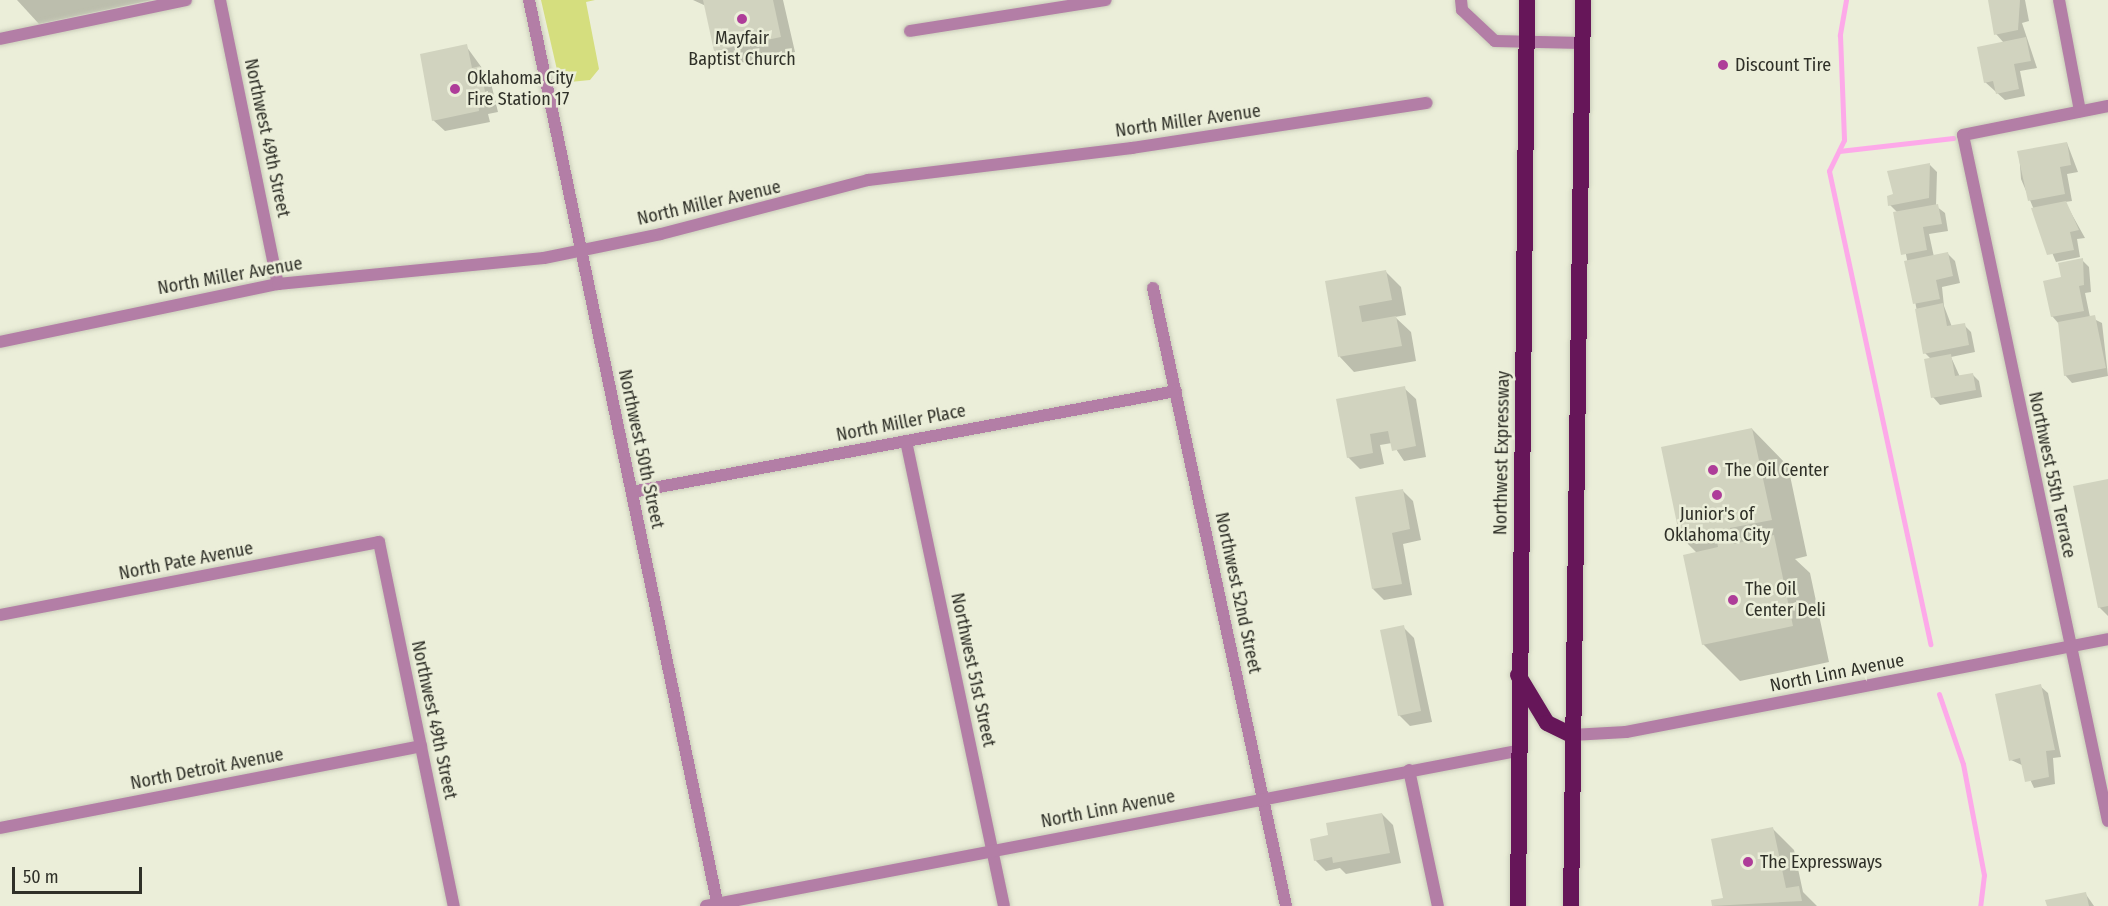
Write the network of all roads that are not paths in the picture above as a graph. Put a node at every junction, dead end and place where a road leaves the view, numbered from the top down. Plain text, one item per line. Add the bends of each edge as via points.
1 (186, 0) edge
2 (220, 0) edge
3 (529, 0) edge
4 (1106, 0) edge
5 (1461, 0) edge
6 (1527, 0) edge
7 (1582, 0) edge
8 (2059, 0) edge
9 (910, 31) dead end
10 (0, 39) edge
11 (1527, 40) junction
12 (1582, 43) junction
13 (1427, 103) dead end
14 (2108, 106) edge
15 (2080, 111) junction
16 (581, 250) junction
17 (278, 284) junction
18 (1153, 288) dead end
19 (1, 339) edge
20 (1176, 391) junction
21 (906, 441) junction
22 (632, 492) junction
23 (379, 542) joint
24 (0, 615) edge
25 (2108, 639) edge
26 (2071, 646) junction
27 (1518, 674) junction
28 (1572, 735) junction
29 (421, 746) junction
30 (1517, 751) junction
31 (1409, 770) junction
32 (1263, 797) junction
33 (2108, 821) edge
34 (0, 828) edge
35 (993, 851) junction
36 (714, 905) edge
37 (454, 906) edge
38 (1004, 906) edge
39 (1286, 906) edge
40 (1438, 906) edge
41 (1518, 906) edge
42 (1571, 906) edge

1 - 10 street
2 - 17 street, Northwest 49th Street
3 - 16 street, Northwest 50th Street
4 - 9 street
5 - 11 street via 1462,10 1495,40
6 - 11 highway, Northwest Expressway
7 - 12 highway
8 - 15 street
11 - 12 street
11 - 27 highway, Northwest Expressway
12 - 28 highway
13 - 16 street, North Miller Avenue via 1132,148 868,180
14 - 15 street
15 - 26 street, Northwest 55th Terrace via 1963,135
16 - 17 street, North Miller Avenue
16 - 22 street, Northwest 50th Street
17 - 19 street, North Miller Avenue
18 - 20 street, Northwest 52nd Street
20 - 21 street, North Miller Place
20 - 32 street, Northwest 52nd Street
21 - 22 street, North Miller Place
21 - 35 street, Northwest 51st Street
22 - 36 street, Northwest 50th Street
23 - 24 street, North Pate Avenue
23 - 29 street, Northwest 49th Street
25 - 26 street, North Linn Avenue
26 - 28 street, North Linn Avenue via 1626,732
26 - 33 street, Northwest 55th Terrace
27 - 28 highway via 1547,723
27 - 30 highway, Northwest Expressway
28 - 42 highway
29 - 34 street, North Detroit Avenue
29 - 37 street, Northwest 49th Street
30 - 31 street, North Linn Avenue
30 - 41 highway, Northwest Expressway
31 - 32 street, North Linn Avenue
31 - 40 street
32 - 35 street, North Linn Avenue
32 - 39 street, Northwest 52nd Street
35 - 36 street, North Linn Avenue
35 - 38 street, Northwest 51st Street

